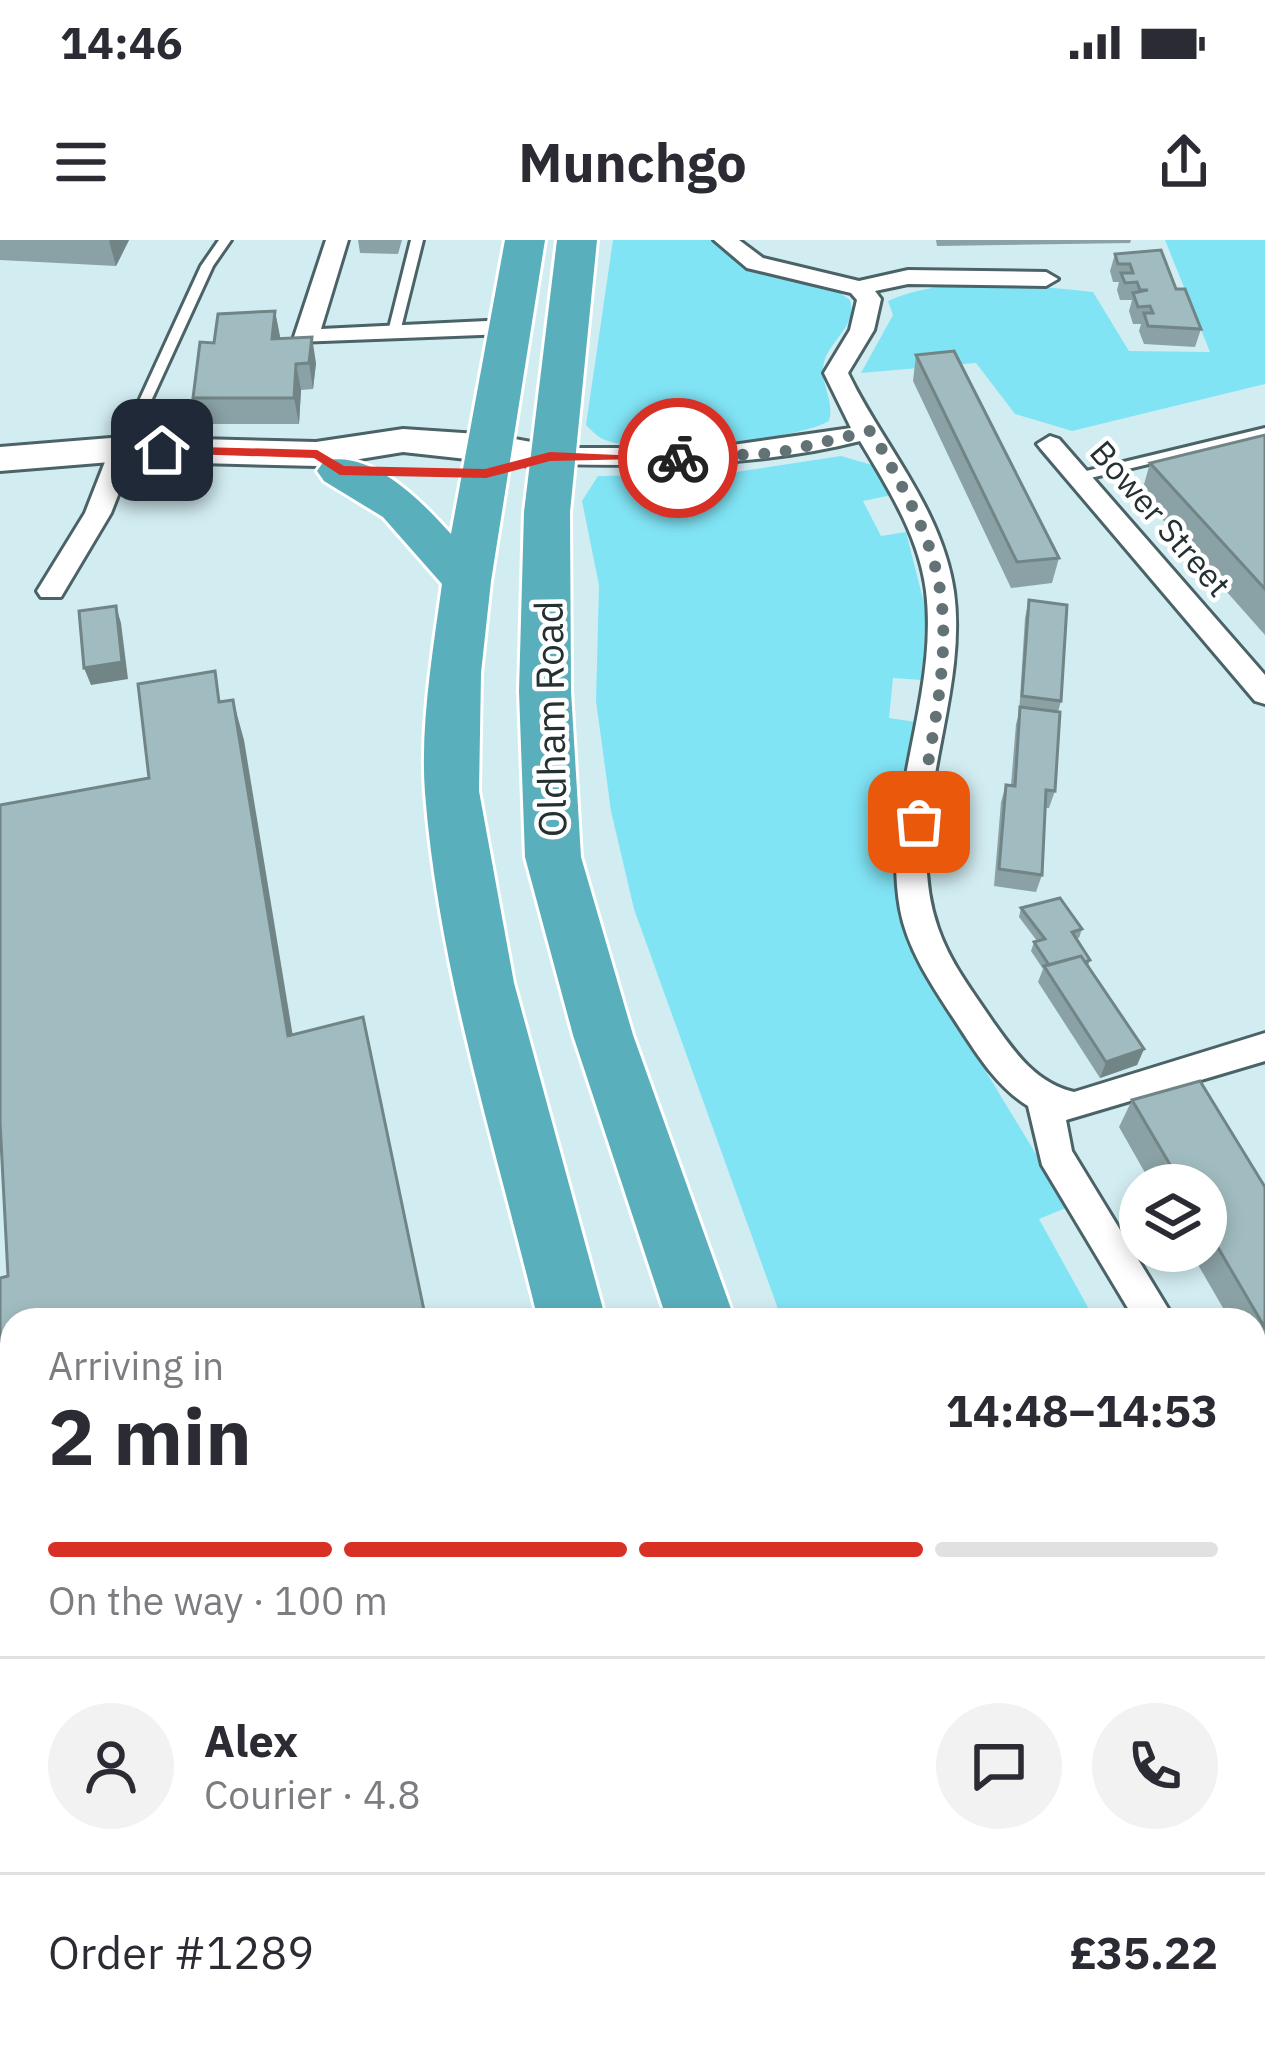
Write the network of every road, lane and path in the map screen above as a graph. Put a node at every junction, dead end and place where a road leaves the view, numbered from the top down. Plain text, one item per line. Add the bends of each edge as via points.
1 (225, 240) edge
2 (337, 240) edge
3 (417, 240) edge
4 (525, 240) edge
5 (577, 240) edge
6 (725, 240) edge
7 (1046, 279) dead end
8 (859, 288) junction
9 (507, 327) junction
10 (394, 332) junction
11 (870, 431) junction
12 (1265, 432) edge
13 (1050, 444) dead end
14 (123, 449) junction
15 (550, 456) junction
16 (0, 459) edge
17 (487, 459) junction
18 (329, 462) junction
19 (1078, 477) junction
20 (467, 581) junction
21 (51, 591) dead end
22 (1265, 694) edge
23 (1265, 1047) edge
24 (1045, 1102) junction
25 (569, 1308) edge
26 (697, 1308) edge
27 (1149, 1308) edge

1 - 14 lane
2 - 10 street via 306,337
3 - 10 lane
4 - 9 highway
5 - 15 highway, Oldham Road
6 - 8 street via 755,262
7 - 8 street via 908,277
8 - 11 street via 869,299 868,315 836,374
9 - 10 street
9 - 17 highway
11 - 15 street via 728,457
11 - 24 street via 911,504 940,589 944,635 914,858 915,907 979,1028 1015,1080
12 - 19 lane
13 - 19 street, Bower Street
14 - 16 main road
14 - 18 main road
14 - 21 street via 98,513
15 - 17 main road
15 - 26 highway, Oldham Road via 545,691 553,857 602,1035
17 - 18 main road
17 - 20 highway
18 - 20 highway via 400,507
19 - 22 street, Bower Street
20 - 25 highway via 452,791 485,983
23 - 24 street via 1074,1107
24 - 27 street via 1055,1154

